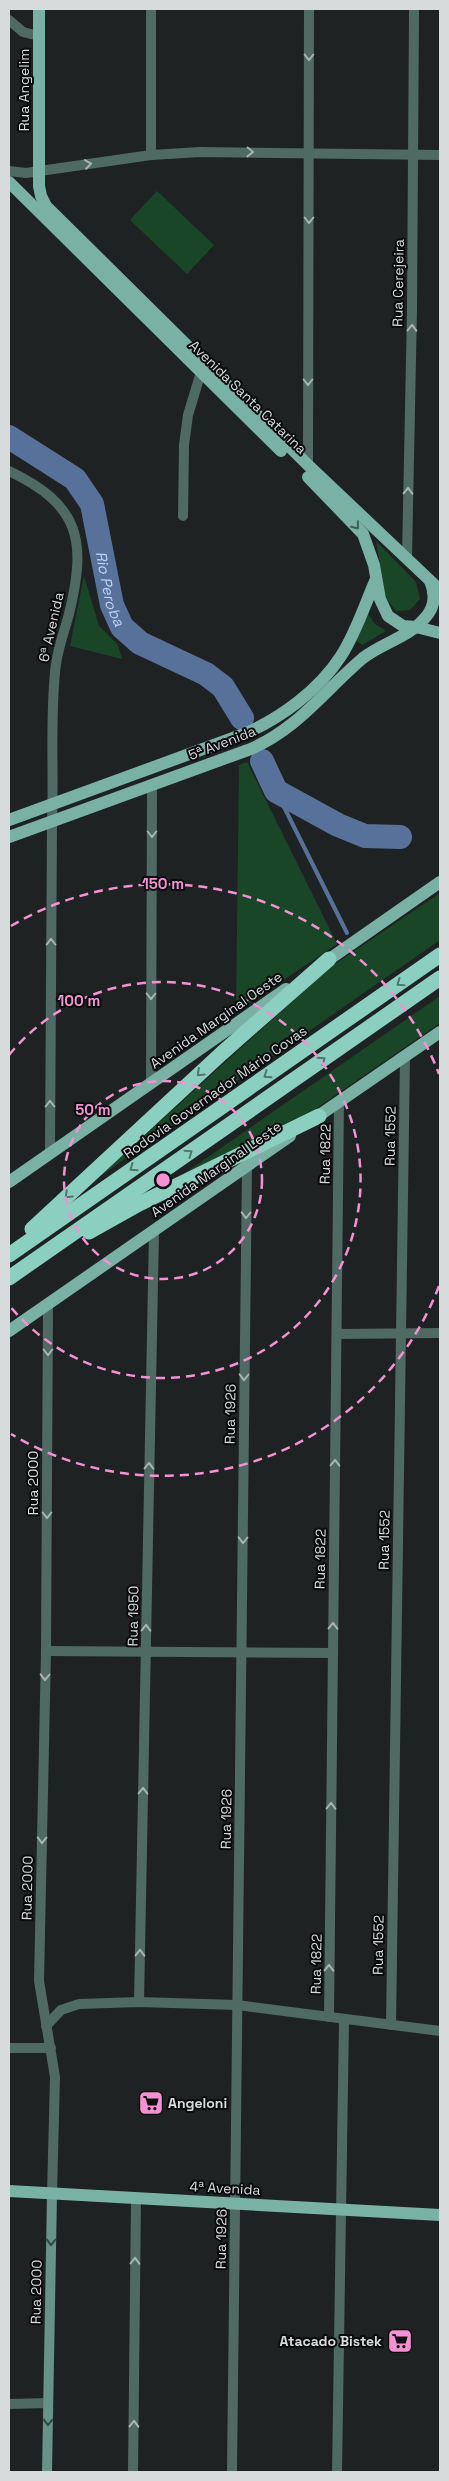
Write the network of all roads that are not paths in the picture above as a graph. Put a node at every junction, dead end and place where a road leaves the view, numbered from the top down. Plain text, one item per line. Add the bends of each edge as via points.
1 (39, 9) edge
2 (151, 9) edge
3 (309, 9) edge
4 (414, 9) edge
5 (9, 20) edge
6 (39, 36) junction
7 (309, 153) junction
8 (151, 155) junction
9 (413, 155) junction
10 (440, 155) edge
11 (40, 170) junction
12 (9, 171) edge
13 (9, 182) edge
14 (201, 372) junction
15 (308, 465) junction
16 (9, 471) edge
17 (183, 516) dead end
18 (407, 557) junction
19 (429, 578) junction
20 (376, 579) junction
21 (440, 590) edge
22 (416, 627) junction
23 (440, 633) edge
24 (152, 785) junction
25 (52, 804) junction
26 (9, 820) edge
27 (52, 821) junction
28 (9, 837) edge
29 (440, 882) edge
30 (440, 955) edge
31 (329, 960) junction
32 (440, 978) edge
33 (440, 1032) edge
34 (404, 1057) junction
35 (151, 1083) junction
36 (339, 1102) junction
37 (319, 1116) junction
38 (50, 1153) junction
39 (247, 1166) junction
40 (9, 1182) edge
41 (154, 1230) junction
42 (9, 1253) edge
43 (14, 1274) edge
44 (48, 1303) junction
45 (9, 1331) edge
46 (400, 1333) junction
47 (440, 1333) edge
48 (337, 1334) junction
49 (46, 1651) junction
50 (146, 1652) junction
51 (241, 1653) junction
52 (333, 1653) junction
53 (139, 2002) junction
54 (237, 2005) junction
55 (329, 2017) junction
56 (344, 2019) junction
57 (390, 2024) junction
58 (46, 2026) junction
59 (440, 2031) edge
60 (9, 2048) edge
61 (51, 2048) junction
62 (9, 2191) edge
63 (52, 2194) junction
64 (136, 2198) junction
65 (235, 2204) junction
66 (341, 2210) junction
67 (440, 2216) edge
68 (48, 2403) junction
69 (9, 2404) edge
70 (47, 2472) edge
71 (133, 2472) edge
72 (232, 2472) edge
73 (338, 2472) edge

1 - 6 main road, Rua Angelim
2 - 8 street
3 -> 7 street
4 - 9 street, Rua Cerejeira
5 - 6 street via 23,32
6 - 11 main road, Rua Angelim
8 -> 7 street
7 - 9 street
7 -> 15 street
11 -> 8 street
9 - 10 street
18 -> 9 street, Rua Cerejeira
11 - 12 street via 26,173
11 - 15 main road, Avenida Santa Catarina via 41,196 46,206
13 - 14 main road, Avenida Santa Catarina
14 - 17 street via 188,415 184,445
14 -> 20 main road, Avenida Santa Catarina via 363,534
15 - 18 main road, Avenida Santa Catarina
16 - 25 street, 6ª Avenida via 62,506 75,536 75,580 54,674
18 - 19 main road, Avenida Santa Catarina
19 - 21 main road, Avenida Santa Catarina
19 - 22 main road via 434,589 433,605
20 - 22 main road, Avenida Santa Catarina via 388,616 403,626
20 - 25 main road, 5ª Avenida via 342,655 318,682 277,717 244,734
22 - 23 main road, Avenida Santa Catarina
22 - 24 main road, 5ª Avenida via 364,658 275,737
24 - 27 main road, 5ª Avenida
24 -> 35 street
25 - 26 main road, 5ª Avenida
25 - 27 street, 6ª Avenida
27 - 28 main road, 5ª Avenida
38 -> 27 street, 6ª Avenida
29 - 31 main road, Avenida Marginal Oeste
30 -> 42 highway, Rodovia Governador Mário Covas
31 - 35 main road, Avenida Marginal Oeste
31 -> 42 highway via 222,1053
43 -> 32 highway
33 - 34 main road, Avenida Marginal Leste
34 - 36 main road, Avenida Marginal Leste
34 - 46 street, Rua 1552
35 - 38 main road, Avenida Marginal Oeste
36 - 37 main road, Avenida Marginal Leste
36 - 48 street, Rua 1822
37 - 39 main road, Avenida Marginal Leste
37 - 43 highway via 139,1204
38 - 40 main road, Avenida Marginal Oeste
39 - 41 main road, Avenida Marginal Leste
39 -> 51 street, Rua 1926
41 - 44 main road, Avenida Marginal Leste
50 -> 41 street, Rua 1950
44 - 45 main road, Avenida Marginal Leste
44 -> 49 street, Rua 2000
46 - 47 street
46 - 48 street
46 - 57 street, Rua 1552
52 -> 48 street, Rua 1822
49 - 50 street
49 -> 58 street, Rua 2000 via 39,1981
50 - 51 street
53 -> 50 street, Rua 1950
51 - 52 street
51 - 54 street, Rua 1926
55 -> 52 street, Rua 1822
53 - 54 street
53 - 58 street via 79,2004 61,2010
54 - 55 street
54 - 65 street, Rua 1926
55 - 56 street
56 - 57 street
56 - 66 street
57 - 59 street
58 - 61 street, Rua 2000
60 - 61 street
61 - 63 street, Rua 2000 via 55,2077
62 - 63 main road, 4ª Avenida
63 - 64 main road, 4ª Avenida
63 -> 68 main road, Rua 2000
64 - 65 main road, 4ª Avenida
71 -> 64 street
65 - 66 main road, 4ª Avenida
65 - 72 street, Rua 1926
66 - 67 main road, 4ª Avenida
66 - 73 street
68 - 69 street
68 -> 70 main road, Rua 2000

